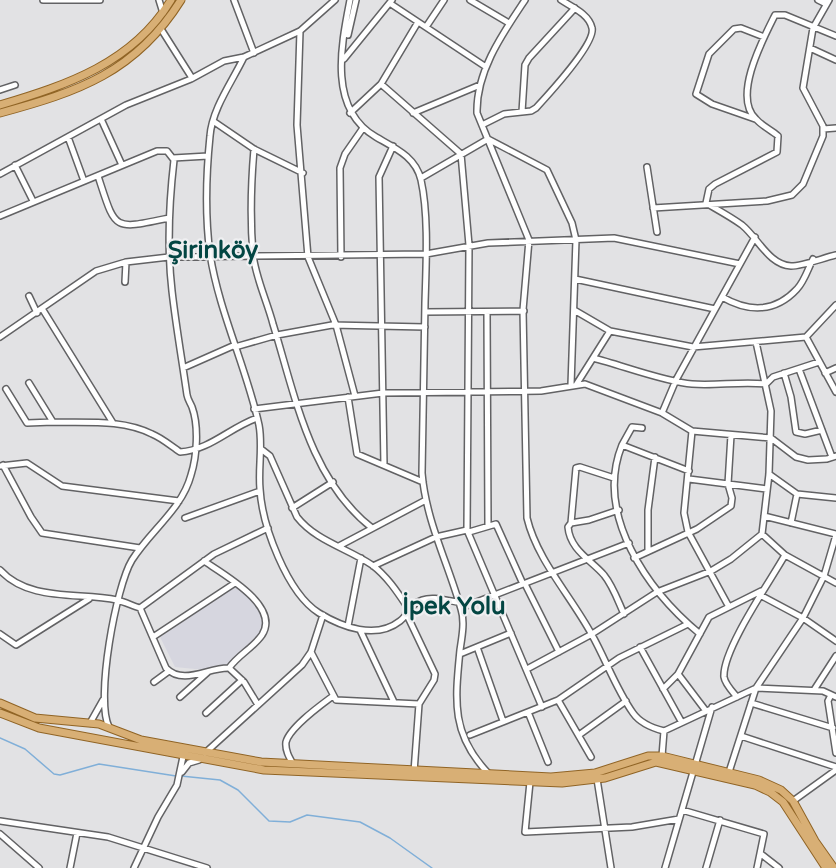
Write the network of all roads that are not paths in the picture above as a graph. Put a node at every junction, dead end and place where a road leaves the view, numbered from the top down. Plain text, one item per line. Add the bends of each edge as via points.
1 (43, 0) edge
2 (100, 0) edge
3 (159, 0) edge
4 (171, 0) edge
5 (182, 0) edge
6 (234, 0) edge
7 (335, 0) edge
8 (350, 0) edge
9 (356, 0) edge
10 (444, 0) edge
11 (470, 0) edge
12 (525, 0) edge
13 (561, 0) edge
14 (818, 0) edge
15 (826, 1) edge
16 (391, 2) edge
17 (575, 8) junction
18 (163, 13) junction
19 (418, 22) junction
20 (509, 23) junction
21 (426, 27) junction
22 (813, 28) junction
23 (161, 29) junction
24 (300, 31) junction
25 (836, 36) edge
26 (764, 37) junction
27 (810, 48) junction
28 (254, 53) junction
29 (244, 57) junction
30 (343, 57) junction
31 (836, 60) edge
32 (486, 67) junction
33 (192, 78) junction
34 (381, 84) junction
35 (15, 85) dead end
36 (480, 85) junction
37 (0, 90) edge
38 (0, 105) edge
39 (522, 112) junction
40 (0, 113) edge
41 (350, 113) junction
42 (413, 113) junction
43 (101, 119) junction
44 (755, 119) junction
45 (213, 121) junction
46 (482, 124) junction
47 (363, 128) junction
48 (836, 128) edge
49 (823, 129) junction
50 (68, 137) junction
51 (488, 139) junction
52 (393, 146) junction
53 (254, 149) junction
54 (461, 154) junction
55 (208, 156) junction
56 (173, 158) junction
57 (15, 165) junction
58 (122, 165) junction
59 (647, 167) dead end
60 (303, 173) junction
61 (0, 174) edge
62 (98, 176) junction
63 (421, 178) junction
64 (84, 181) junction
65 (33, 201) junction
66 (706, 203) junction
67 (653, 208) junction
68 (0, 216) edge
69 (169, 218) junction
70 (657, 232) dead end
71 (755, 237) junction
72 (529, 240) junction
73 (576, 240) junction
74 (469, 245) junction
75 (382, 254) junction
76 (426, 254) junction
77 (253, 255) junction
78 (836, 255) edge
79 (210, 256) junction
80 (341, 256) junction
81 (169, 257) junction
82 (308, 257) junction
83 (813, 260) junction
84 (126, 262) junction
85 (740, 264) junction
86 (575, 279) junction
87 (125, 282) dead end
88 (29, 296) dead end
89 (722, 297) junction
90 (836, 305) edge
91 (715, 309) junction
92 (43, 310) junction
93 (574, 310) junction
94 (524, 311) junction
95 (425, 312) junction
96 (467, 312) junction
97 (487, 312) junction
98 (37, 313) junction
99 (336, 325) junction
100 (383, 325) junction
101 (425, 327) junction
102 (610, 331) junction
103 (277, 335) junction
104 (806, 337) junction
105 (0, 338) edge
106 (756, 342) junction
107 (235, 346) junction
108 (693, 347) junction
109 (593, 358) junction
110 (819, 362) junction
111 (183, 368) junction
112 (836, 368) edge
113 (799, 369) junction
114 (784, 373) junction
115 (825, 373) junction
116 (676, 380) junction
117 (29, 383) dead end
118 (766, 384) junction
119 (574, 385) junction
120 (6, 389) dead end
121 (467, 390) junction
122 (486, 391) junction
123 (526, 391) junction
124 (423, 392) junction
125 (836, 392) edge
126 (383, 393) junction
127 (355, 396) junction
128 (348, 397) junction
129 (297, 402) junction
130 (254, 409) junction
131 (662, 413) junction
132 (257, 418) junction
133 (53, 422) junction
134 (113, 423) junction
135 (642, 428) dead end
136 (822, 430) junction
137 (692, 431) junction
138 (731, 435) junction
139 (771, 438) junction
140 (622, 445) junction
141 (261, 449) junction
142 (195, 451) junction
143 (655, 457) junction
144 (834, 457) edge
145 (1, 465) edge
146 (384, 465) junction
147 (689, 471) junction
148 (769, 474) junction
149 (614, 478) junction
150 (689, 479) junction
151 (333, 482) junction
152 (423, 482) junction
153 (728, 484) junction
154 (767, 489) junction
155 (260, 491) junction
156 (797, 494) junction
157 (836, 498) edge
158 (179, 501) junction
159 (424, 501) junction
160 (292, 508) junction
161 (619, 510) junction
162 (764, 516) junction
163 (185, 518) dead end
164 (571, 523) junction
165 (791, 523) junction
166 (488, 526) junction
167 (268, 528) junction
168 (372, 528) junction
169 (468, 531) junction
170 (688, 532) junction
171 (762, 534) junction
172 (836, 535) edge
173 (436, 537) junction
174 (629, 543) junction
175 (339, 546) junction
176 (140, 548) junction
177 (648, 551) junction
178 (785, 555) junction
179 (361, 558) junction
180 (634, 558) junction
181 (584, 559) junction
182 (204, 561) junction
183 (373, 566) junction
184 (0, 570) edge
185 (711, 571) junction
186 (555, 573) junction
187 (824, 576) junction
188 (235, 583) junction
189 (836, 583) edge
190 (524, 584) junction
191 (766, 588) junction
192 (657, 592) junction
193 (760, 595) junction
194 (493, 597) junction
195 (89, 599) junction
196 (116, 600) junction
197 (460, 605) junction
198 (729, 607) junction
199 (140, 608) junction
200 (407, 611) junction
201 (624, 614) junction
202 (323, 615) junction
203 (803, 618) junction
204 (688, 624) junction
205 (348, 626) junction
206 (360, 630) junction
207 (511, 633) junction
208 (0, 634) edge
209 (592, 634) junction
210 (700, 634) junction
211 (153, 637) junction
212 (836, 641) edge
213 (477, 647) junction
214 (640, 648) junction
215 (311, 652) junction
216 (559, 652) junction
217 (460, 654) junction
218 (836, 656) edge
219 (608, 665) junction
220 (229, 668) junction
221 (527, 669) junction
222 (210, 670) junction
223 (169, 671) junction
224 (678, 674) junction
225 (242, 680) junction
226 (154, 682) dead end
227 (756, 688) junction
228 (663, 690) junction
229 (814, 690) junction
230 (333, 696) junction
231 (834, 696) edge
232 (180, 697) dead end
233 (737, 697) junction
234 (103, 699) junction
235 (558, 700) junction
236 (626, 701) junction
237 (394, 702) junction
238 (752, 702) junction
239 (0, 703) edge
240 (419, 704) junction
241 (258, 705) junction
242 (542, 707) junction
243 (712, 707) junction
244 (706, 711) junction
245 (0, 712) edge
246 (528, 712) junction
247 (206, 713) dead end
248 (503, 721) junction
249 (681, 721) junction
250 (90, 723) junction
251 (109, 727) junction
252 (833, 728) junction
253 (664, 731) junction
254 (470, 735) dead end
255 (579, 735) junction
256 (88, 736) junction
257 (741, 736) junction
258 (105, 740) junction
259 (206, 752) junction
260 (184, 753) junction
261 (836, 753) edge
262 (662, 756) junction
263 (591, 757) dead end
264 (200, 759) junction
265 (548, 762) dead end
266 (293, 764) junction
267 (694, 768) junction
268 (836, 768) edge
269 (414, 770) junction
270 (182, 772) junction
271 (729, 772) junction
272 (488, 773) junction
273 (413, 778) junction
274 (597, 779) junction
275 (530, 782) junction
276 (793, 801) junction
277 (682, 810) junction
278 (679, 819) junction
279 (0, 820) edge
280 (720, 820) junction
281 (605, 828) junction
282 (77, 833) junction
283 (0, 834) edge
284 (144, 847) junction
285 (760, 854) junction
286 (30, 860) junction
287 (26, 868) edge
288 (39, 868) edge
289 (70, 868) edge
290 (134, 868) edge
291 (207, 868) edge
292 (611, 868) edge
293 (665, 868) edge
294 (706, 868) edge
295 (757, 868) edge
296 (779, 868) edge
297 (826, 868) edge
298 (834, 868) edge

1 - 2 street
3 - 18 street
4 - 18 main road
5 - 23 main road
6 - 28 street
7 - 24 street
8 - 30 street
9 - 30 street
10 - 21 street
11 - 20 street
12 - 20 street
13 - 17 street
14 - 15 street
15 - 22 street
16 - 19 street
16 - 30 street
17 - 39 street via 525,65
17 - 39 street via 590,23 592,38 568,74 536,108
18 - 38 main road via 136,42 104,66 52,89
19 - 21 street
19 - 34 street
20 - 32 street
21 - 32 street
22 - 25 street
22 - 26 street via 780,14 775,15
22 - 27 street
23 - 33 street
23 - 40 main road via 108,75 58,96
24 - 28 street
24 - 60 street via 297,125
26 - 44 street via 747,84 746,97
26 - 44 street via 734,29 709,54 696,94
27 - 31 street
27 - 49 street via 802,87
28 - 29 street
29 - 33 street via 224,61
29 - 45 street
30 - 41 street via 342,89
32 - 36 street
33 - 43 street
34 - 41 street
34 - 42 street
35 - 37 street
36 - 42 street
36 - 46 street via 477,113
39 - 46 street via 504,114
41 - 47 street
42 - 54 street
43 - 50 street
43 - 58 street
44 - 66 street via 778,136 777,152 715,184 709,189
45 - 53 street
45 - 55 street
46 - 51 street
47 - 52 street
47 - 80 street via 340,168
48 - 49 street
49 - 66 street via 803,184 792,195 767,201
50 - 57 street
50 - 64 street
51 - 54 street
51 - 72 street
51 - 73 street via 547,170
52 - 63 street via 411,160
52 - 75 street via 379,177
53 - 60 street
53 - 77 street
54 - 63 street
54 - 74 street
55 - 56 street
55 - 79 street
56 - 58 street via 166,151 157,151
56 - 69 street
57 - 61 street
57 - 65 street
58 - 62 street
59 - 67 street
60 - 82 street
62 - 64 street
62 - 69 street via 109,212 119,224 128,226
63 - 76 street
64 - 65 street
65 - 68 street
66 - 67 street
66 - 71 street
67 - 70 street
69 - 81 street
71 - 83 street via 779,263 797,265
71 - 85 street
72 - 73 street
72 - 74 street
72 - 94 street
73 - 85 street via 614,238
73 - 86 street
74 - 76 street
74 - 96 street
75 - 76 street
75 - 80 street
75 - 100 street
76 - 95 street
77 - 79 street
77 - 82 street
77 - 103 street
78 - 83 street
79 - 81 street
79 - 107 street
80 - 82 street
81 - 84 street
81 - 111 street
82 - 99 street
83 - 89 street via 798,289 767,308 748,309
84 - 87 street
84 - 92 street via 96,271
85 - 89 street
86 - 91 street
86 - 93 street
88 - 98 street
89 - 91 street
90 - 104 street
91 - 108 street
92 - 98 street
92 - 134 street
93 - 102 street
93 - 119 street
94 - 97 street
94 - 123 street
95 - 96 street
95 - 101 street
96 - 97 street
96 - 121 street
97 - 122 street
98 - 105 street
99 - 100 street
99 - 103 street
99 - 127 street
100 - 101 street
100 - 126 street
101 - 124 street
102 - 108 street
102 - 109 street
103 - 107 street
103 - 129 street
104 - 106 street
104 - 110 street
106 - 108 street
106 - 118 street
107 - 111 street
107 - 130 street
108 - 116 street
109 - 116 street
109 - 119 street
110 - 113 street
110 - 115 street
111 - 142 street via 193,415
112 - 115 street
113 - 114 street
113 - 136 street
114 - 118 street
114 - 136 street via 796,432
115 - 125 street
116 - 118 street via 722,386
116 - 131 street
117 - 133 street
118 - 139 street
119 - 123 street
119 - 131 street via 585,384
120 - 133 street via 27,423
121 - 122 street
121 - 124 street
121 - 169 street
122 - 123 street
122 - 166 street
123 - 186 street via 528,518 532,539
124 - 126 street
124 - 152 street
126 - 127 street
126 - 146 street
127 - 128 street
128 - 129 street
128 - 146 street via 357,454
129 - 130 street
129 - 151 street via 316,455
130 - 132 street
131 - 137 street
132 - 141 street
132 - 142 street
133 - 134 street
134 - 142 street via 153,434 180,452
135 - 140 street via 632,427
136 - 144 street
137 - 138 street
137 - 147 street
138 - 139 street
138 - 153 street
139 - 144 street via 796,457
139 - 148 street
140 - 143 street
140 - 149 street
141 - 155 street
141 - 160 street via 270,456
142 - 158 street via 191,475
143 - 147 street
143 - 177 street via 648,510
145 - 158 street via 27,463 69,487
145 - 176 street via 42,532
146 - 152 street
147 - 150 street
148 - 154 street
148 - 156 street
149 - 161 street
149 - 164 street via 576,468
150 - 153 street
150 - 170 street via 684,513
151 - 160 street
151 - 168 street via 346,504
152 - 159 street
153 - 154 street
153 - 170 street via 731,506
154 - 162 street
155 - 163 street
155 - 167 street
156 - 157 street
156 - 165 street
158 - 176 street
159 - 168 street
159 - 173 street
160 - 175 street via 311,533
161 - 164 street
161 - 174 street
162 - 165 street
162 - 171 street
164 - 181 street via 569,533
165 - 172 street
166 - 169 street
166 - 190 street via 496,524
167 - 182 street
167 - 202 street via 300,594
168 - 175 street
169 - 173 street
169 - 194 street
170 - 177 street
170 - 185 street
171 - 178 street
171 - 185 street
172 - 187 street
173 - 183 street
173 - 197 street
174 - 180 street
174 - 181 street
175 - 179 street
176 - 196 street via 124,574
177 - 180 street
178 - 187 street
178 - 191 street
179 - 183 street
179 - 205 street
180 - 192 street
181 - 186 street
181 - 201 street via 604,575
182 - 188 street
182 - 199 street
183 - 200 street via 386,577
184 - 195 street via 24,587
185 - 192 street
185 - 198 street
186 - 190 street
186 - 209 street
187 - 189 street
187 - 203 street
188 - 211 street
188 - 220 street via 259,603 266,622 262,635
190 - 194 street
190 - 216 street
191 - 193 street
191 - 198 street
192 - 201 street
192 - 204 street
193 - 203 street
193 - 233 street via 725,671 726,682
194 - 197 street
194 - 207 street
195 - 196 street
195 - 208 street via 16,645
196 - 199 street
196 - 234 street
197 - 200 street via 426,599
197 - 217 street
198 - 210 street via 710,617
199 - 211 street
200 - 206 street via 399,622 386,629
200 - 240 street via 435,674
201 - 209 street
202 - 205 street
202 - 215 street
203 - 212 street
203 - 227 street
204 - 210 street
204 - 214 street
205 - 206 street
206 - 237 street
207 - 213 street
207 - 221 street
209 - 216 street
209 - 219 street
210 - 224 street
211 - 223 street
213 - 217 street
213 - 248 street
214 - 219 street
214 - 228 street
215 - 230 street
215 - 241 street
216 - 221 street
217 - 272 street via 461,732 466,747
218 - 229 street
219 - 235 street
219 - 236 street
220 - 222 street
220 - 225 street
221 - 242 street
222 - 223 street via 184,676
222 - 232 street
223 - 226 street
224 - 228 street
224 - 244 street
225 - 241 street
225 - 247 street
227 - 229 street
227 - 233 street
227 - 238 street
228 - 249 street
229 - 231 street
230 - 237 street via 336,700
230 - 266 street via 287,739 286,749
231 - 252 street via 828,700
233 - 243 street
234 - 250 street
234 - 251 street
235 - 242 street
235 - 255 street
236 - 253 street via 638,719
236 - 255 street
237 - 240 street
238 - 252 street
238 - 257 street
239 - 250 main road via 35,718
240 - 269 street
241 - 259 street
242 - 246 street
243 - 244 street
243 - 267 street
244 - 249 street
245 - 256 main road via 33,726
246 - 248 street
246 - 265 street
248 - 254 street
249 - 253 street
250 - 251 main road
250 - 256 main road
251 - 258 main road
251 - 260 main road
252 - 261 street
253 - 262 street
255 - 263 street
256 - 258 main road
257 - 268 street
257 - 271 street
258 - 260 main road
259 - 260 main road
259 - 264 street
259 - 266 main road
260 - 264 main road
260 - 270 street
262 - 267 main road
262 - 272 main road via 648,756 583,775
264 - 270 street via 189,763
264 - 273 main road via 273,771
266 - 269 main road
267 - 271 main road
267 - 274 main road via 656,762
267 - 277 street
267 - 297 main road via 755,785 775,795 790,810
268 - 276 street
269 - 272 main road
269 - 273 street
270 - 284 street
271 - 276 main road via 766,782
273 - 275 main road
274 - 275 main road
274 - 281 street
275 - 281 street via 525,832
276 - 298 main road
277 - 278 street
277 - 280 street
278 - 281 street
278 - 293 street
279 - 282 street
280 - 285 street via 764,834
280 - 294 street
281 - 292 street
282 - 284 street
282 - 289 street
283 - 286 street
284 - 290 street
284 - 291 street
285 - 295 street
285 - 296 street
286 - 287 street
286 - 288 street

